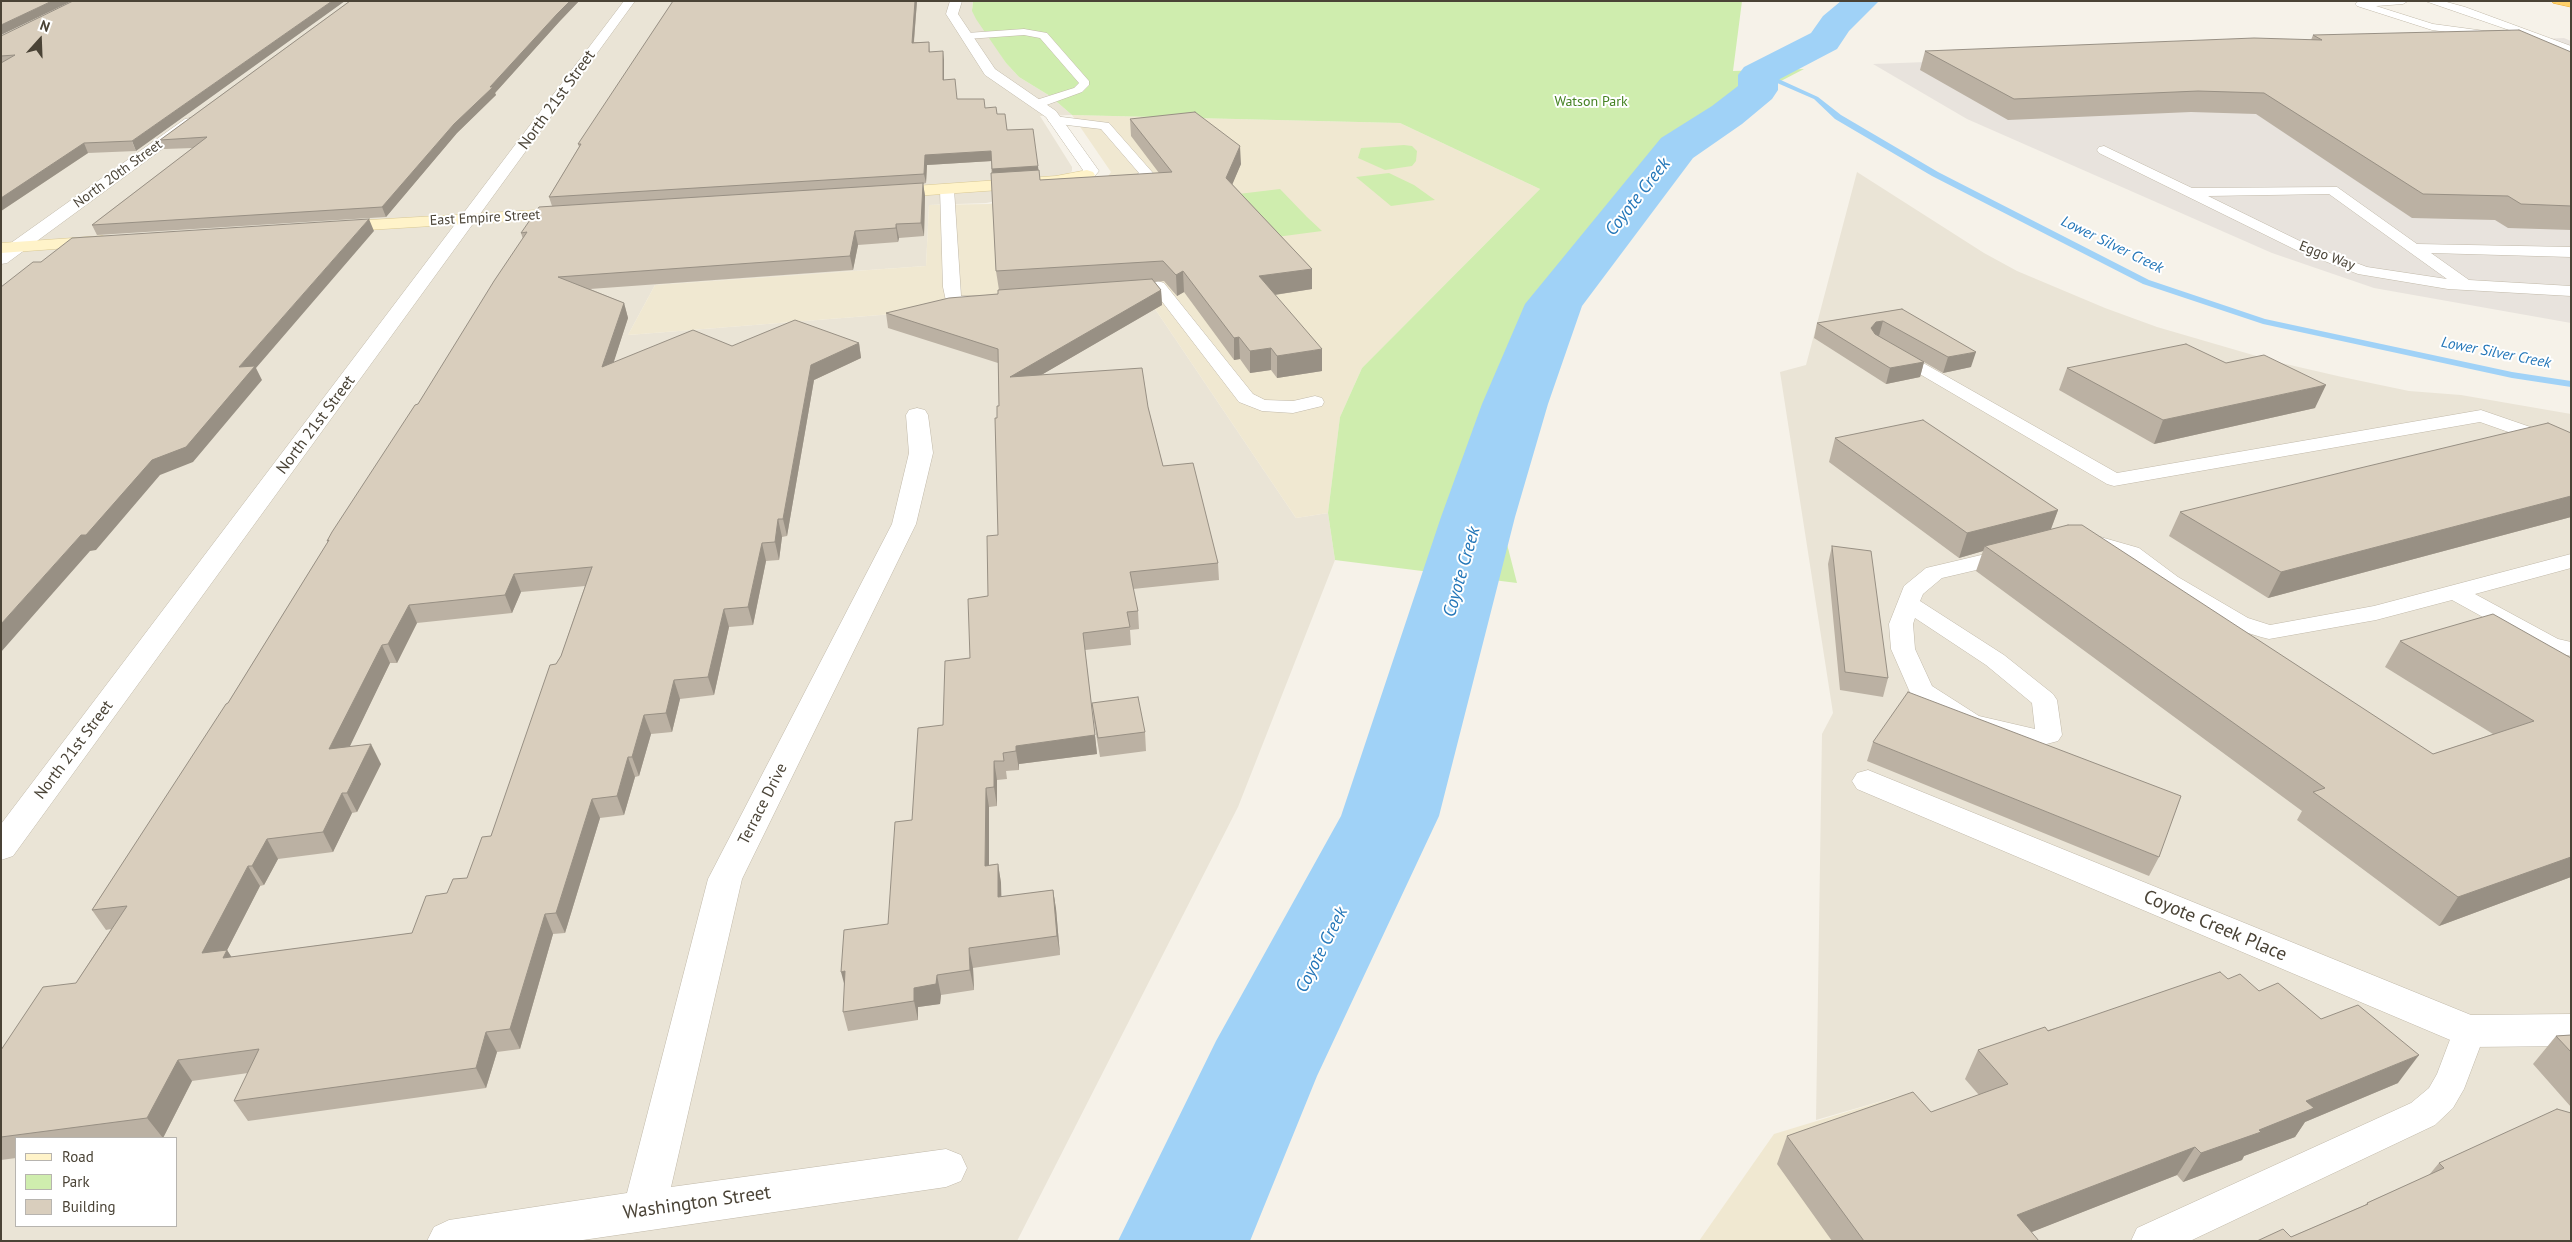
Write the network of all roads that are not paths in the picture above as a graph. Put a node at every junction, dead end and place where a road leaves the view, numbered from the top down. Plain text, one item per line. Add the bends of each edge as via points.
1 (630, 1) edge
2 (956, 1) edge
3 (2403, 1) edge
4 (2430, 1) edge
5 (2557, 1) edge
6 (2571, 4) edge
7 (2532, 35) junction
8 (967, 36) junction
9 (2571, 50) edge
10 (1037, 104) junction
11 (205, 112) edge
12 (1054, 120) junction
13 (2104, 150) dead end
14 (1098, 178) junction
15 (947, 189) junction
16 (2188, 192) junction
17 (868, 194) edge
18 (591, 211) edge
19 (468, 219) junction
20 (318, 228) edge
21 (119, 240) edge
22 (10, 247) edge
23 (2413, 248) junction
24 (2571, 252) edge
25 (1, 259) edge
26 (2466, 285) junction
27 (1119, 289) edge
28 (2571, 291) edge
29 (1002, 298) edge
30 (1878, 343) edge
31 (1315, 402) dead end
32 (917, 414) dead end
33 (2571, 448) edge
34 (2066, 541) edge
35 (2031, 549) edge
36 (2571, 560) edge
37 (2455, 592) junction
38 (1908, 603) junction
39 (2571, 649) edge
40 (1868, 781) dead end
41 (1, 848) edge
42 (2571, 1030) edge
43 (2469, 1031) junction
44 (946, 1168) dead end
45 (644, 1210) junction
46 (449, 1241) edge
47 (2150, 1241) edge

1 - 19 street, North 21st Street
2 - 8 street via 952,14
3 - 7 lane via 2360,4 2432,28
4 - 7 lane via 2462,9
5 - 6 highway
7 - 9 lane
8 - 10 street via 990,72
8 - 10 lane via 1024,32 1043,35 1085,83 1078,90
10 - 12 street
11 - 22 street, North 20th Street
12 - 14 street
12 - 14 lane via 1105,126 1146,173 1138,181
13 - 16 lane, Eggo Way
14 - 15 street
15 - 17 street
15 - 29 lane via 954,302
16 - 23 lane via 2332,190
16 - 26 lane, Eggo Way via 2301,247 2364,271
18 - 19 street, East Empire Street
19 - 20 street, East Empire Street
19 - 41 street, North 21st Street
21 - 22 street
22 - 25 street, North 20th Street
23 - 24 lane
23 - 26 lane
26 - 28 lane, Eggo Way
27 - 31 lane via 1158,286 1246,398 1262,405 1292,407
30 - 33 lane via 2114,480 2481,416
32 - 45 street, Terrace Drive via 921,453 904,524 726,879
34 - 37 lane via 2091,541 2131,553 2170,582 2240,623 2269,632 2376,613
35 - 38 lane via 1934,573 1912,591
36 - 37 lane
37 - 39 lane via 2550,644
38 - 38 lane via 1901,624 1903,649 1921,691 1970,722 2035,738 2049,735 2044,700 1995,660
40 - 43 street, Coyote Creek Place
42 - 43 street, Coyote Creek Place
43 - 47 lane via 2442,1098 2423,1114
44 - 45 street, Washington Street
45 - 46 street, Washington Street

